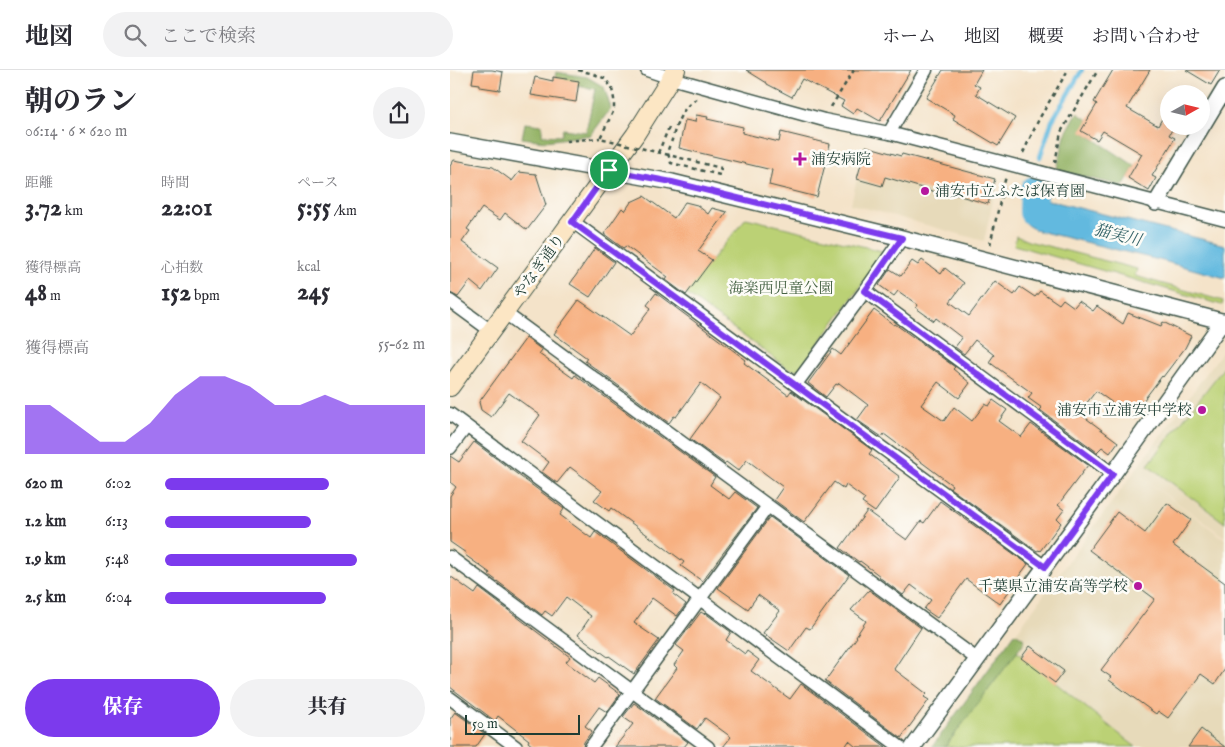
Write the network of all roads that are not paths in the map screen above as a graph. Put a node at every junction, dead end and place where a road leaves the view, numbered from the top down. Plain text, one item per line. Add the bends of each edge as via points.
1 (646, 70) edge
2 (926, 70) edge
3 (673, 74) edge
4 (1225, 88) edge
5 (889, 133) junction
6 (450, 142) edge
7 (609, 170) junction
8 (1156, 203) junction
9 (1225, 220) edge
10 (572, 222) junction
11 (902, 238) junction
12 (865, 291) junction
13 (450, 301) edge
14 (504, 313) junction
15 (1224, 322) edge
16 (491, 331) junction
17 (796, 384) junction
18 (450, 387) edge
19 (450, 414) edge
20 (466, 427) junction
21 (450, 448) edge
22 (1113, 474) junction
23 (768, 506) junction
24 (450, 557) edge
25 (1045, 567) junction
26 (700, 599) junction
27 (977, 659) junction
28 (633, 691) junction
29 (450, 698) edge
30 (516, 747) edge
31 (591, 747) edge
32 (708, 747) edge
33 (900, 747) edge
34 (913, 747) edge

1 - 3 street
2 - 5 street
3 - 5 street via 706,88 824,120
3 - 7 main road, やなぎ通り
4 - 8 street
5 - 8 street
6 - 7 street
7 - 10 main road, やなぎ通り
7 - 11 street via 672,182
8 - 9 street
10 - 14 main road, やなぎ通り
10 - 17 street
11 - 12 street
11 - 15 street
12 - 17 street
12 - 22 street
13 - 16 street
14 - 16 main road, やなぎ通り
14 - 23 street
15 - 22 street
16 - 18 main road, やなぎ通り
17 - 25 street
19 - 20 street
20 - 21 street
20 - 26 street
22 - 25 street
23 - 26 street
23 - 27 street
24 - 28 street
25 - 27 street
26 - 28 street
26 - 33 street
27 - 34 street
28 - 31 street
28 - 32 street
29 - 30 street

